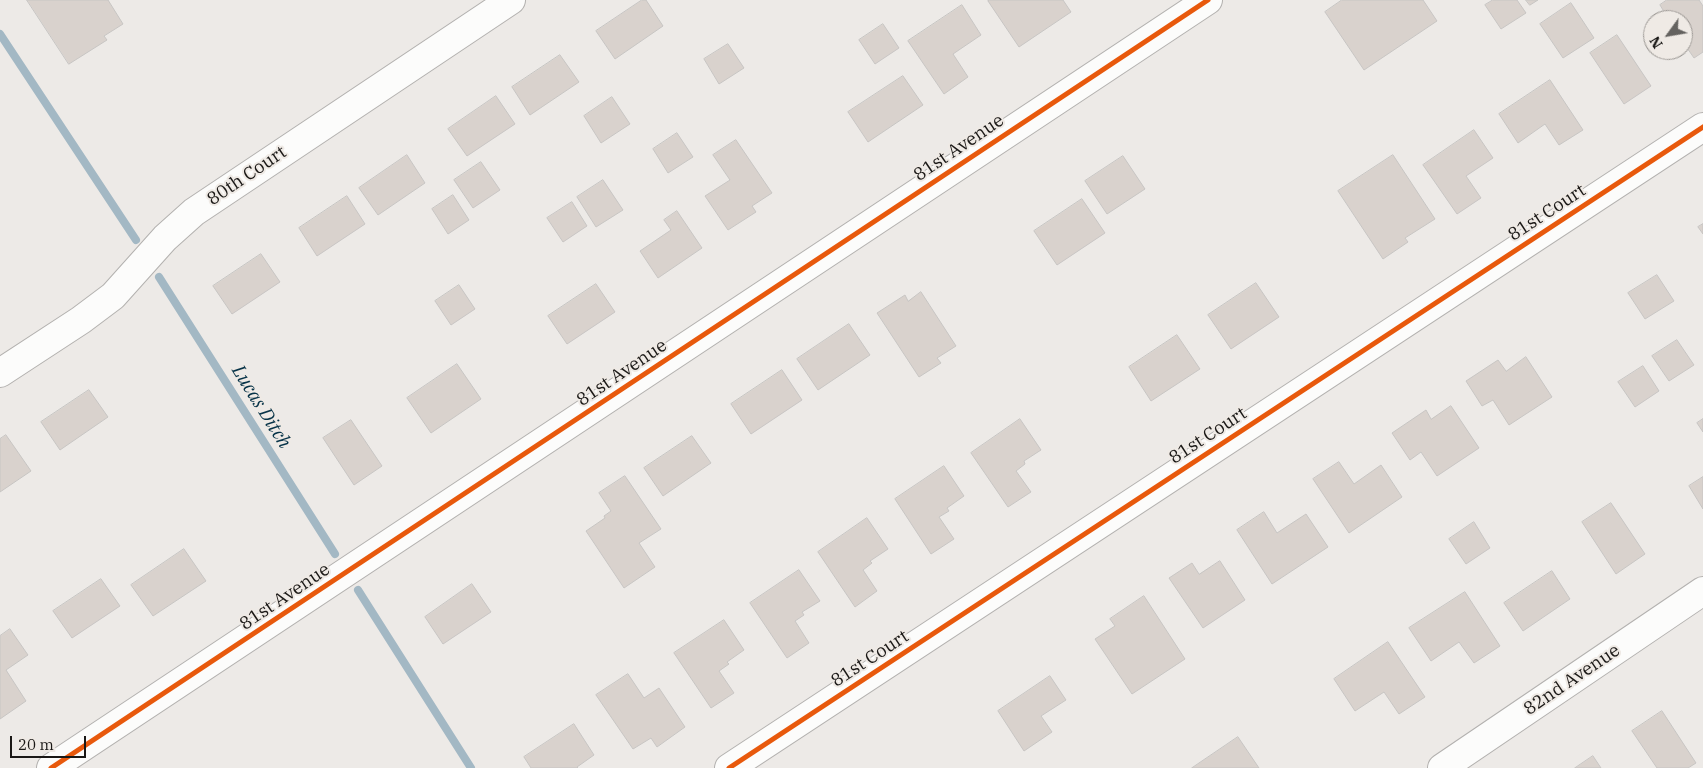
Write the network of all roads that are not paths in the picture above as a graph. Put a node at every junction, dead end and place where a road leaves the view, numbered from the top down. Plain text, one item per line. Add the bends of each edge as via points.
1 (511, 0) edge
2 (1208, 0) edge
3 (1703, 127) edge
4 (0, 373) edge
5 (1703, 591) edge
6 (52, 768) edge
7 (729, 768) edge
8 (1442, 768) edge

1 - 4 street, 80th Court via 194,212 113,296
2 - 6 street, 81st Avenue
3 - 7 street, 81st Court
5 - 8 street, 82nd Avenue

